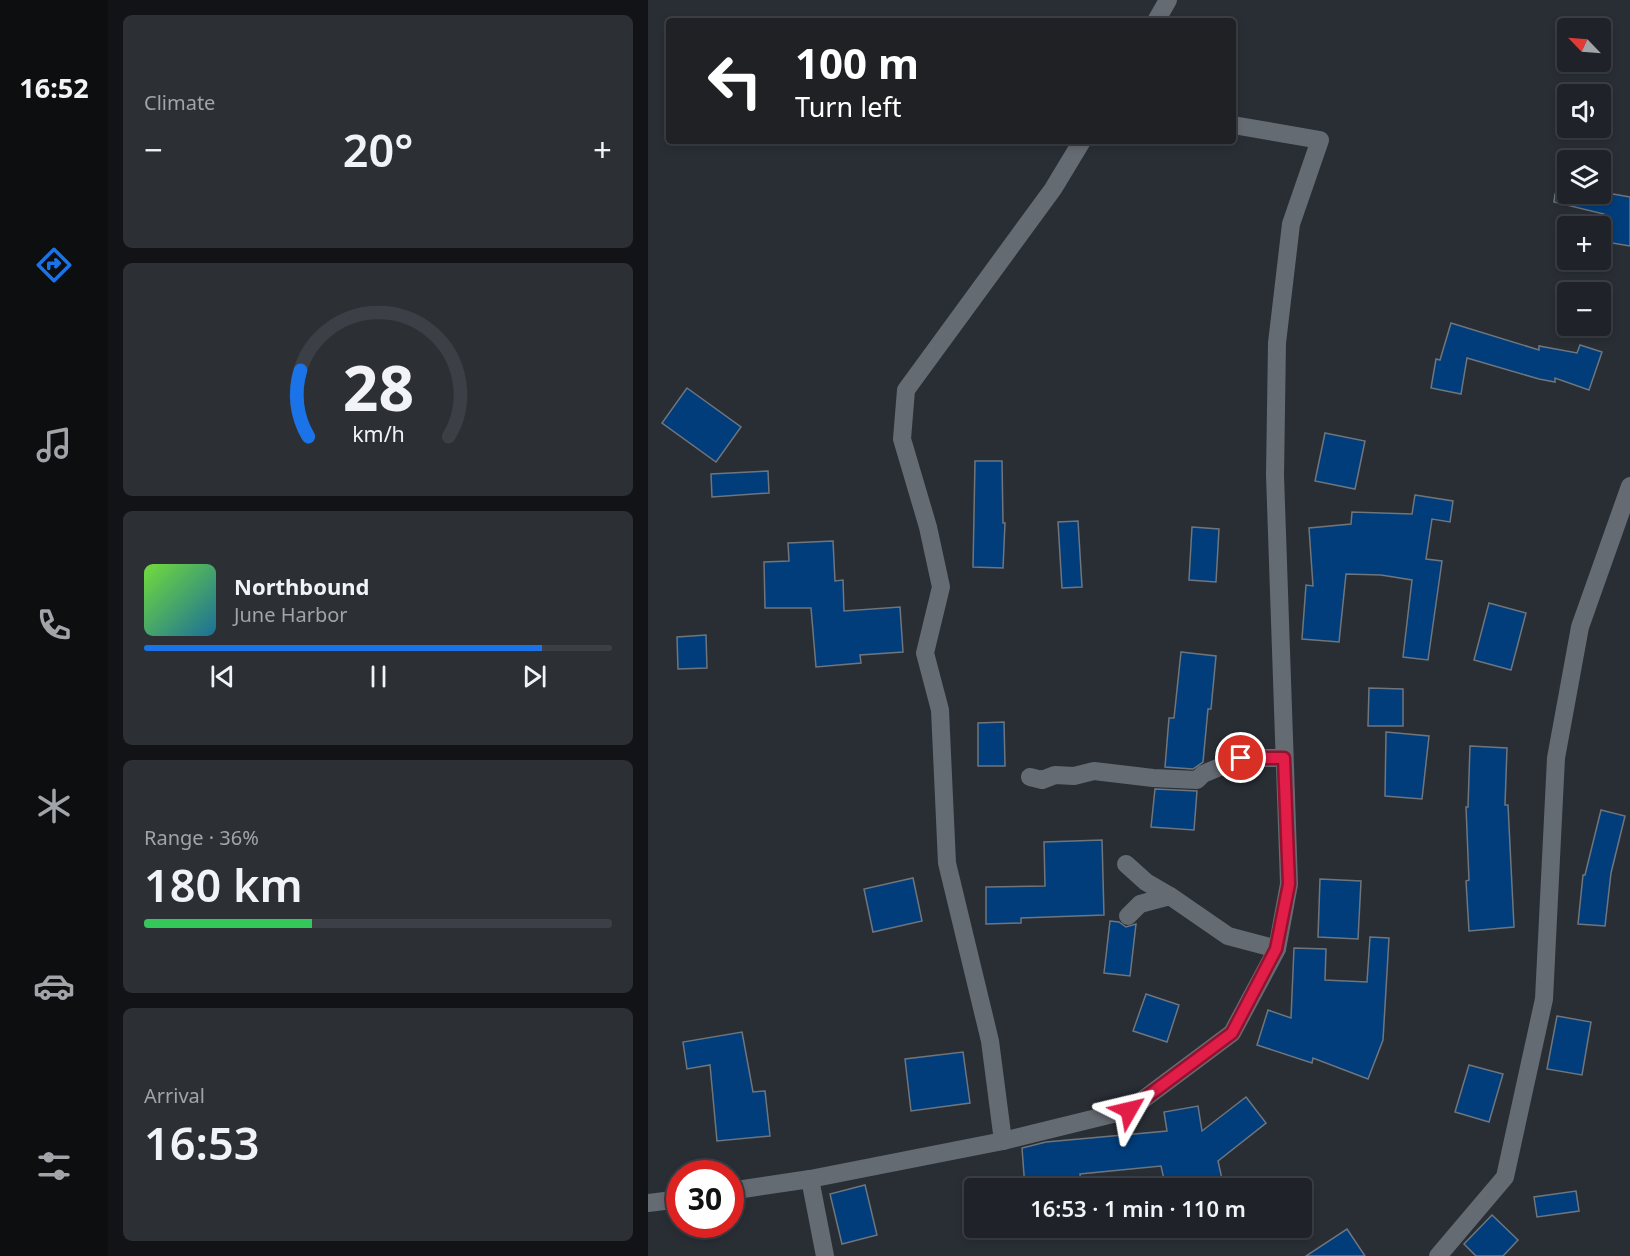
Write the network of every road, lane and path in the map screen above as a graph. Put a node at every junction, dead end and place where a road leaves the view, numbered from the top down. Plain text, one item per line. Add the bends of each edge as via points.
1 (1168, 0) edge
2 (1158, 18) edge
3 (1236, 126) edge
4 (1080, 144) edge
5 (1630, 486) edge
6 (1284, 758) junction
7 (1030, 777) dead end
8 (1126, 864) dead end
9 (1170, 896) junction
10 (1128, 916) dead end
11 (1276, 949) junction
12 (1003, 1141) junction
13 (810, 1179) junction
14 (744, 1189) edge
15 (666, 1201) edge
16 (648, 1203) edge
17 (825, 1256) edge
18 (1438, 1256) edge

1 - 2 street
3 - 6 street via 1320,140 1291,224 1277,343 1275,475
4 - 12 street via 1053,189 906,390 902,439 941,587 925,653 940,710 947,863 990,1041
5 - 18 street via 1580,627 1558,747 1544,999 1505,1177
6 - 7 street via 1241,758 1197,780 1094,771 1042,780
6 - 11 street via 1289,884
8 - 9 street
9 - 10 street via 1140,904
9 - 11 street via 1228,936
11 - 12 street via 1232,1033 1129,1110
12 - 13 street
13 - 14 street
13 - 17 street
15 - 16 street

